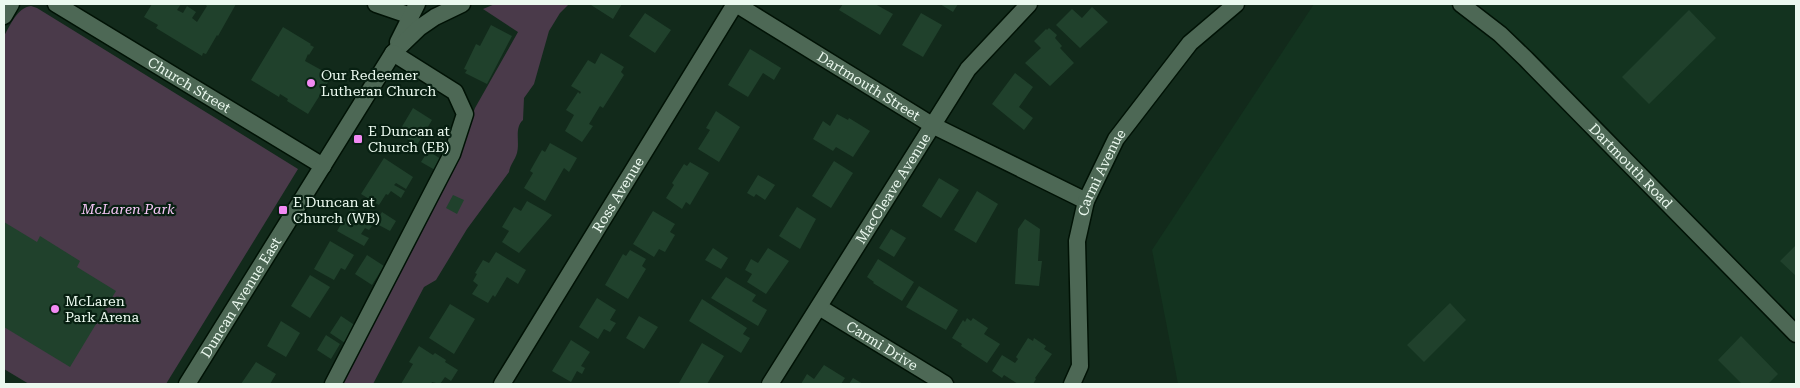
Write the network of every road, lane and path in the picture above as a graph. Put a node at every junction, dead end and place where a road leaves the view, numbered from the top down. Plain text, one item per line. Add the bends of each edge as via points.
1 (12, 4) edge
2 (56, 4) edge
3 (376, 4) edge
4 (462, 4) edge
5 (735, 4) edge
6 (1029, 4) edge
7 (1236, 4) edge
8 (1461, 4) edge
9 (414, 10) edge
10 (4, 16) edge
11 (393, 53) junction
12 (932, 126) junction
13 (323, 166) junction
14 (1086, 201) junction
15 (819, 307) junction
16 (1796, 334) edge
17 (187, 384) edge
18 (333, 384) edge
19 (502, 384) edge
20 (770, 384) edge
21 (945, 384) edge
22 (1072, 384) edge

1 - 10 street
2 - 13 street, Church Street
3 - 9 street
4 - 11 street, Duncan Avenue East via 419,28
5 - 12 street, Dartmouth Street
5 - 19 street, Ross Avenue
6 - 12 street, MacCleave Avenue via 968,69
7 - 14 street, Carmi Avenue via 1190,43 1116,139
8 - 16 street, Dartmouth Road via 1526,59
9 - 11 street
11 - 13 street, Duncan Avenue East
11 - 18 street via 455,92 465,114 452,154
12 - 14 street, Dartmouth Street
12 - 15 street, MacCleave Avenue
13 - 17 street, Duncan Avenue East
14 - 22 street, Carmi Avenue via 1078,241 1080,366
15 - 20 street, MacCleave Avenue
15 - 21 street, Carmi Drive

